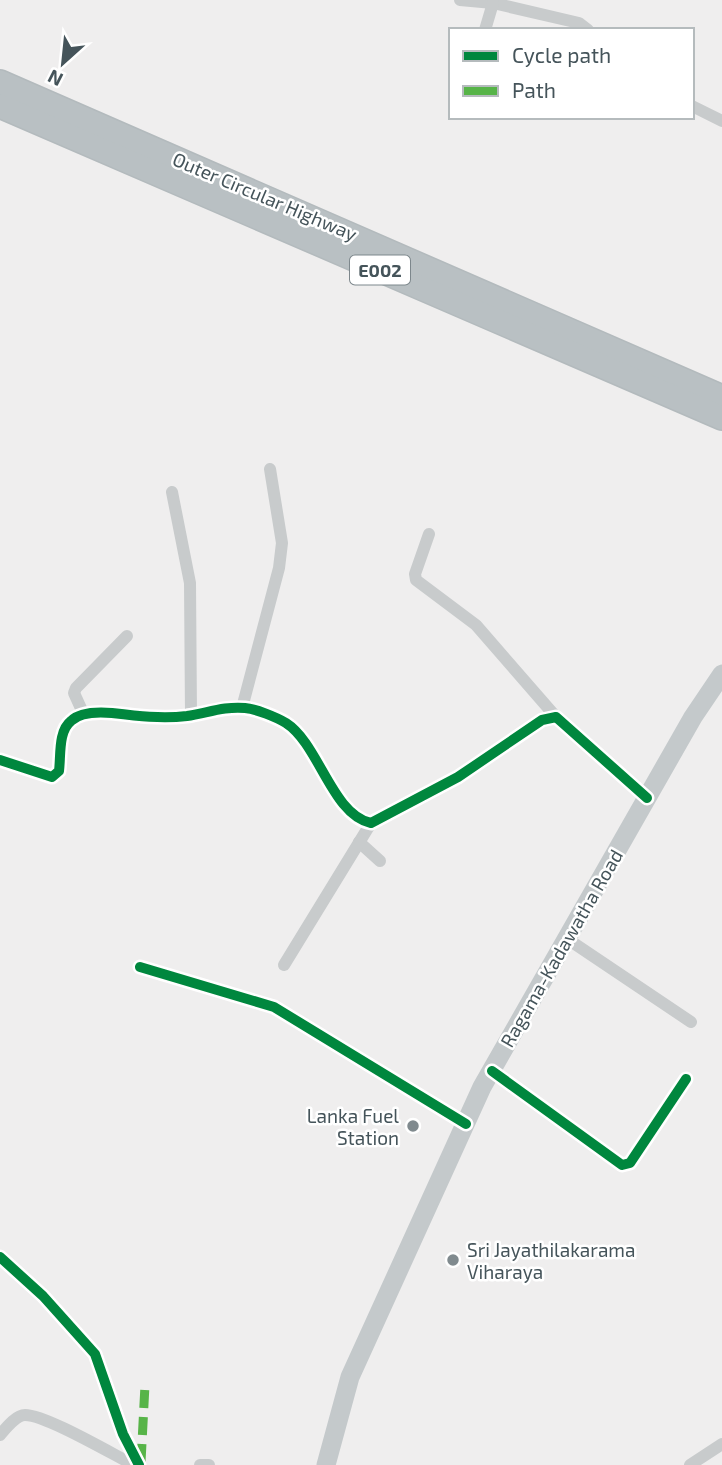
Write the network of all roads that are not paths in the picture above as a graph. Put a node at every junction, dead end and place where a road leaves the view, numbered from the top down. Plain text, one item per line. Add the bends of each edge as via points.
1 (460, 0) edge
2 (493, 3) junction
3 (486, 28) edge
4 (585, 28) edge
5 (0, 82) edge
6 (0, 106) edge
7 (694, 107) edge
8 (41, 111) junction
9 (722, 121) edge
10 (722, 397) edge
11 (722, 418) edge
12 (270, 469) dead end
13 (172, 492) dead end
14 (429, 534) dead end
15 (127, 636) dead end
16 (722, 674) edge
17 (242, 708) junction
18 (84, 715) junction
19 (191, 715) junction
20 (556, 717) junction
21 (0, 760) edge
22 (646, 798) junction
23 (370, 823) junction
24 (359, 842) junction
25 (380, 861) dead end
26 (566, 938) junction
27 (285, 965) dead end
28 (140, 967) dead end
29 (691, 1022) dead end
30 (492, 1071) junction
31 (686, 1079) dead end
32 (466, 1124) junction
33 (0, 1257) edge
34 (0, 1435) edge
35 (722, 1444) edge
36 (698, 1463) edge
37 (137, 1465) edge
38 (201, 1465) edge
39 (209, 1465) edge
40 (326, 1465) edge

1 - 2 street
2 - 3 street
2 - 4 street
5 - 8 highway, Outer Circular Highway / E002
6 - 8 highway, Outer Circular Highway / E002
7 - 9 street
8 - 10 highway, Outer Circular Highway / E002
8 - 11 highway, Outer Circular Highway / E002
12 - 17 street via 282,543
13 - 19 street via 190,583
14 - 20 street via 416,580 476,625
15 - 18 street via 76,688
16 - 22 main road, Ragama-Kadawatha Road
17 - 19 street
17 - 23 street via 286,723 346,808 360,821
18 - 19 street
18 - 21 street via 72,719 64,729 59,771 51,777
20 - 22 street
20 - 23 street via 542,720 458,777
22 - 26 main road, Ragama-Kadawatha Road
23 - 24 street
24 - 25 street
24 - 27 street
26 - 29 street
26 - 30 main road, Ragama-Kadawatha Road
28 - 32 street via 274,1007
30 - 31 street via 622,1165 630,1163
30 - 32 main road, Ragama-Kadawatha Road
32 - 40 main road, Ragama-Kadawatha Road via 350,1377
33 - 37 street via 95,1354
34 - 37 street via 25,1415
35 - 36 street
38 - 39 street

